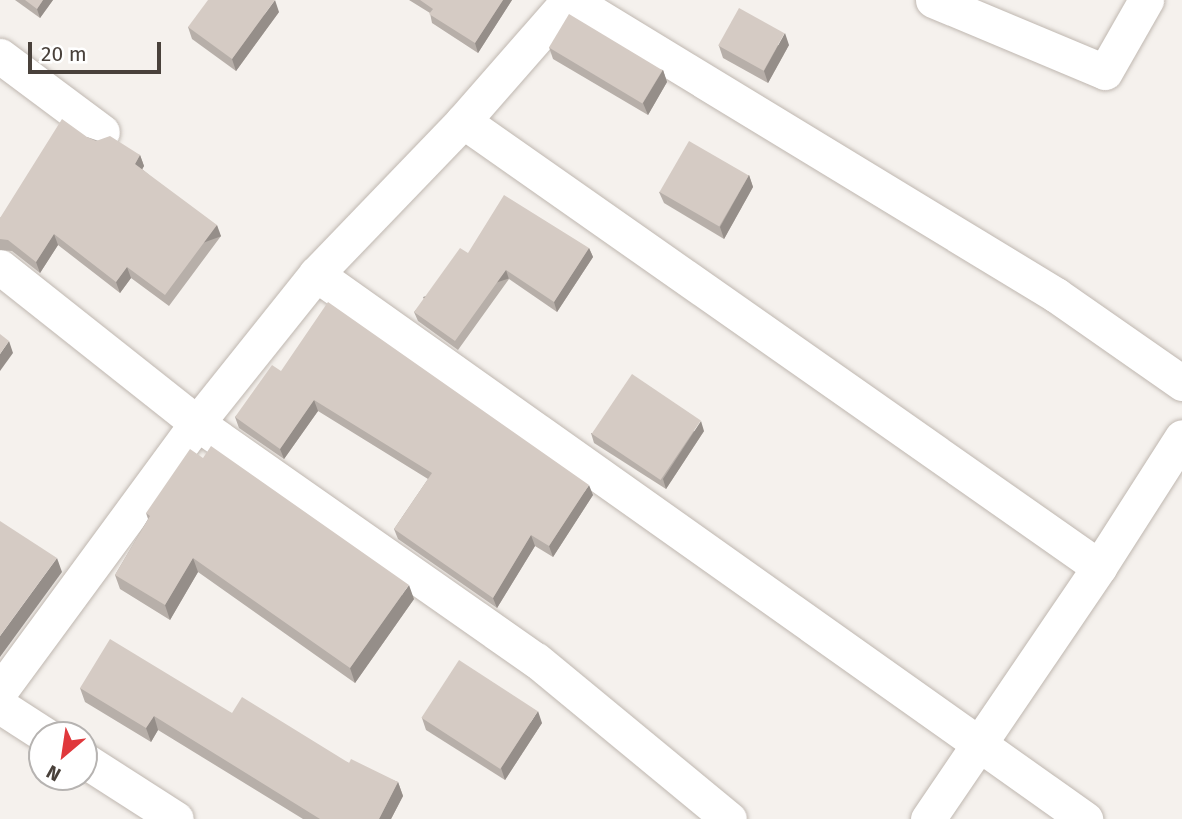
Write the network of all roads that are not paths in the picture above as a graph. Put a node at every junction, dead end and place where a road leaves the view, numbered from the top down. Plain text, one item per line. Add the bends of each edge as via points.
1 (570, 0) edge
2 (933, 0) edge
3 (1146, 0) edge
4 (0, 56) edge
5 (463, 121) junction
6 (102, 132) dead end
7 (0, 267) edge
8 (316, 274) junction
9 (1182, 383) edge
10 (197, 423) junction
11 (1182, 437) edge
12 (1099, 568) junction
13 (0, 691) edge
14 (0, 706) edge
15 (28, 724) edge
16 (979, 744) junction
17 (98, 769) edge
18 (176, 819) edge
19 (729, 819) edge
20 (928, 819) edge
21 (1085, 819) edge

1 - 5 street
1 - 9 street via 1056,295
2 - 3 street via 1105,72
4 - 6 street
5 - 8 street
5 - 12 street
7 - 10 street
8 - 10 street
8 - 16 street
10 - 13 street
10 - 19 street via 536,660
11 - 12 street
12 - 16 street
14 - 15 street
16 - 20 street
16 - 21 street
17 - 18 street

